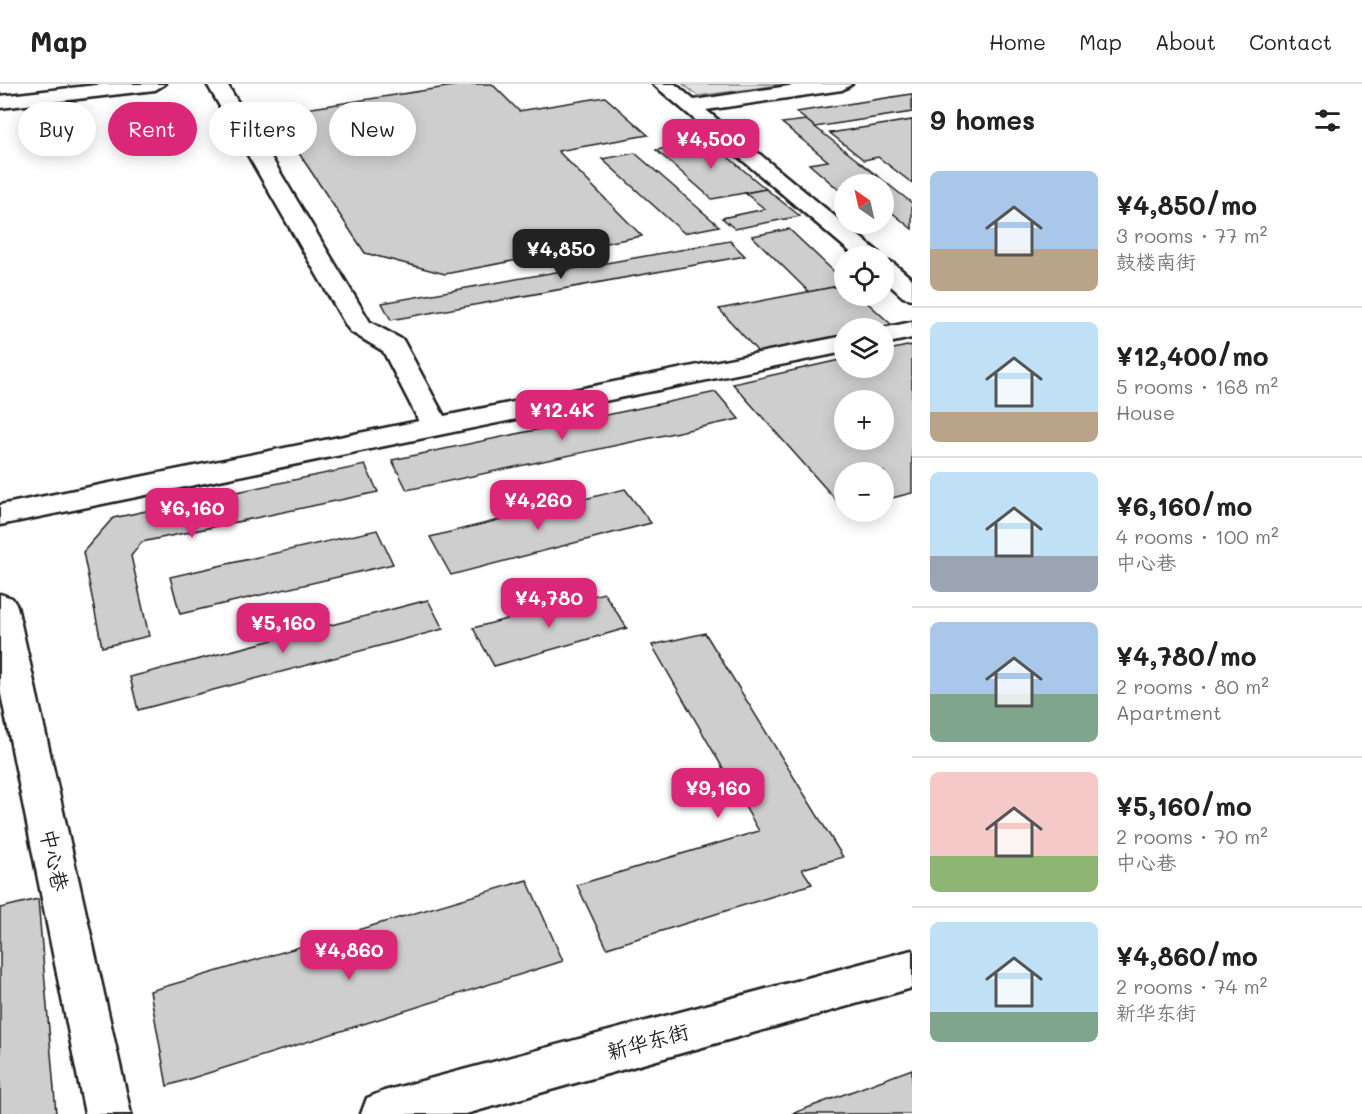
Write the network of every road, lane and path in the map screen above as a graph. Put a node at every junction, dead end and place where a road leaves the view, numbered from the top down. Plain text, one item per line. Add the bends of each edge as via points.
1 (155, 84) edge
2 (217, 84) edge
3 (663, 84) edge
4 (842, 84) edge
5 (0, 102) edge
6 (690, 106) junction
7 (857, 246) edge
8 (894, 277) edge
9 (912, 292) edge
10 (912, 330) edge
11 (894, 334) edge
12 (834, 346) edge
13 (436, 427) junction
14 (0, 515) edge
15 (0, 606) edge
16 (912, 969) edge
17 (108, 1114) edge
18 (384, 1114) edge

1 - 5 street
2 - 13 street via 360,327 394,346
3 - 6 street
4 - 6 street
6 - 7 street
8 - 9 street
10 - 11 street
12 - 13 street
13 - 14 street
15 - 17 street, 中心巷
16 - 18 street, 新华东街

